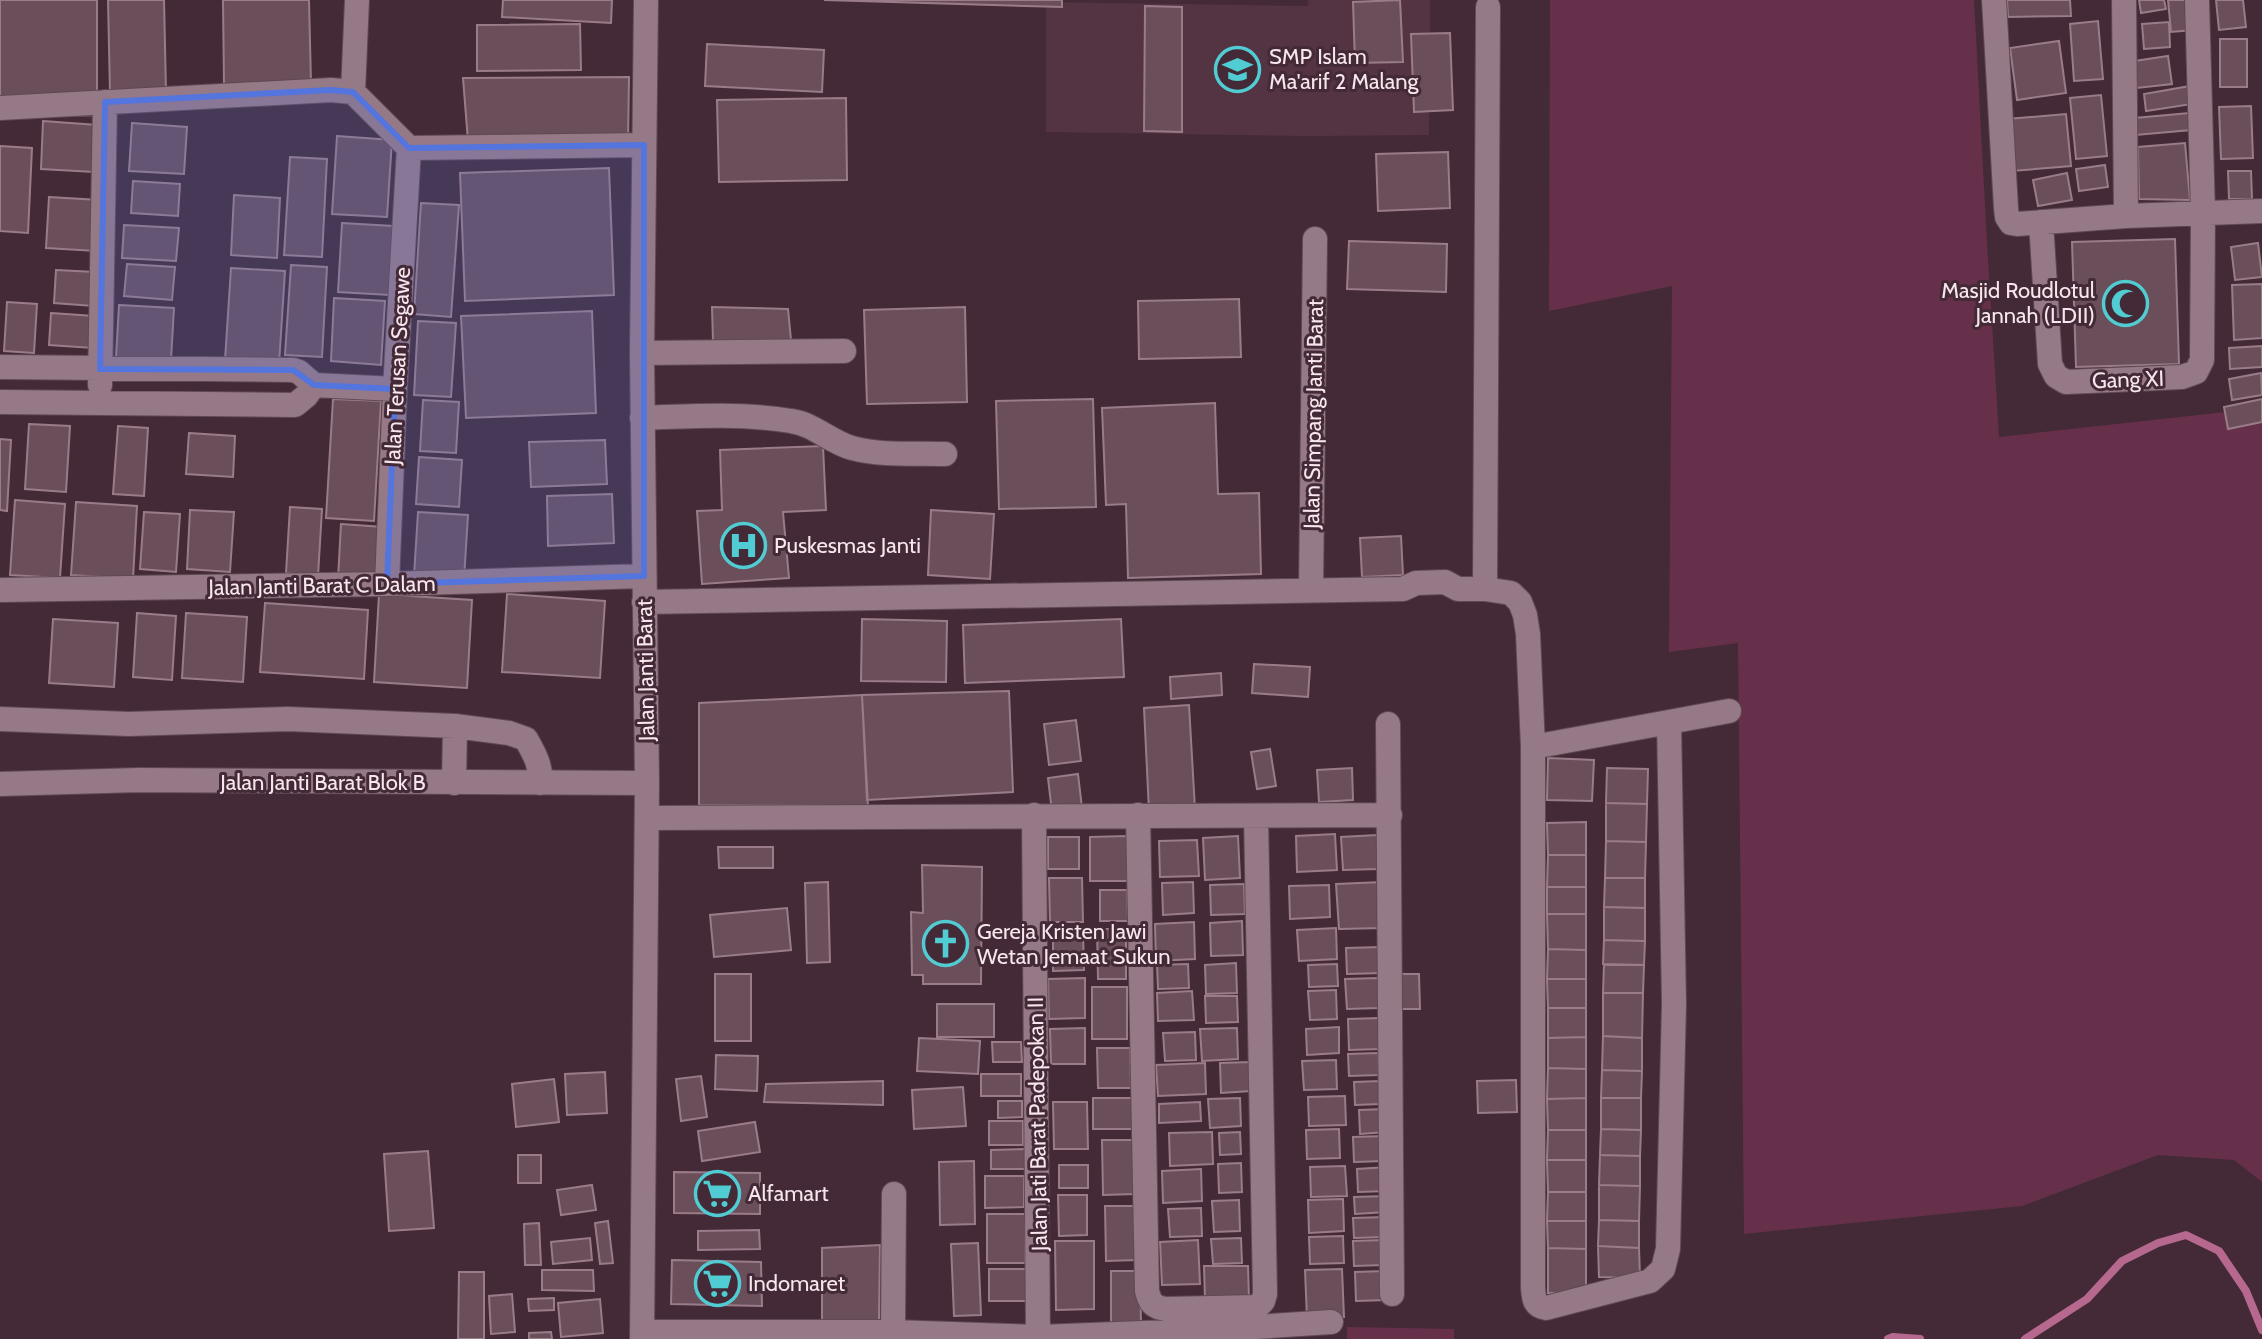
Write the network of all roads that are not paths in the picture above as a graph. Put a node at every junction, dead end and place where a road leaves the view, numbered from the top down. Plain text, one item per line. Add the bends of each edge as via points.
1 (357, 0) edge
2 (646, 0) edge
3 (1994, 0) edge
4 (2124, 0) edge
5 (2197, 0) edge
6 (1488, 7) dead end
7 (353, 92) junction
8 (105, 102) junction
9 (0, 108) edge
10 (644, 145) junction
11 (409, 148) junction
12 (2262, 211) edge
13 (2203, 213) junction
14 (2126, 216) junction
15 (2041, 222) junction
16 (1315, 239) dead end
17 (844, 351) dead end
18 (642, 353) junction
19 (0, 367) edge
20 (100, 369) junction
21 (314, 385) junction
22 (395, 389) junction
23 (0, 402) edge
24 (100, 403) junction
25 (642, 418) junction
26 (945, 454) dead end
27 (644, 576) junction
28 (387, 584) junction
29 (1485, 589) junction
30 (0, 590) edge
31 (1311, 590) junction
32 (644, 602) junction
33 (1729, 711) dead end
34 (0, 719) edge
35 (1669, 722) junction
36 (1388, 724) dead end
37 (455, 726) junction
38 (1533, 747) junction
39 (454, 783) junction
40 (540, 783) junction
41 (647, 783) junction
42 (0, 784) edge
43 (1034, 815) junction
44 (1138, 815) junction
45 (1390, 815) junction
46 (1256, 816) junction
47 (647, 818) junction
48 (894, 1194) dead end
49 (1392, 1294) dead end
50 (1331, 1322) dead end
51 (893, 1332) junction
52 (1306, 1332) edge
53 (642, 1336) edge
54 (1032, 1337) edge

1 - 7 street
2 - 10 street, Jalan Janti Barat
3 - 15 street via 2007,217 2017,224
4 - 14 street
5 - 13 street
6 - 29 street
7 - 8 street
7 - 11 street
8 - 9 street
8 - 20 street
10 - 11 street
10 - 18 street, Jalan Janti Barat
11 - 22 street, Jalan Terusan Segawe
12 - 13 street
13 - 14 street
13 - 15 street, Gang XI via 2202,360 2196,372 2182,377 2066,382 2056,376 2050,364
14 - 15 street
16 - 31 street, Jalan Simpang Janti Barat
17 - 18 street
18 - 25 street, Jalan Janti Barat
19 - 20 street
20 - 21 street via 293,370
20 - 24 street
21 - 22 street
21 - 24 street via 295,405
22 - 28 street, Jalan Terusan Segawe
23 - 24 street
25 - 26 street via 792,421 851,448
25 - 27 street, Jalan Janti Barat
27 - 28 street, Jalan Janti Barat C Dalam
27 - 32 street, Jalan Janti Barat
28 - 30 street, Jalan Janti Barat C Dalam
29 - 31 street via 1458,589 1445,582 1403,589
29 - 38 street via 1511,593 1525,615
31 - 32 street
32 - 41 street, Jalan Janti Barat
33 - 35 street
34 - 37 street via 129,724 288,719
35 - 38 street
35 - 38 street via 1674,1004 1668,1249 1663,1269 1650,1281 1546,1308 1534,1301 1533,1288
36 - 45 street
37 - 39 street
37 - 40 street via 526,739
39 - 40 street, Jalan Janti Barat Blok B
39 - 42 street, Jalan Janti Barat Blok B
40 - 41 street, Jalan Janti Barat Blok B
41 - 47 street, Jalan Janti Barat
43 - 44 street
43 - 47 street
43 - 54 street, Jalan Jati Barat Padepokan II
44 - 46 street
44 - 46 street via 1147,1291 1149,1302 1166,1309 1257,1307 1265,1294
45 - 46 street
45 - 49 street
47 - 53 street, Jalan Janti Barat
48 - 51 street
50 - 52 street
51 - 53 street
51 - 54 street
52 - 54 street

